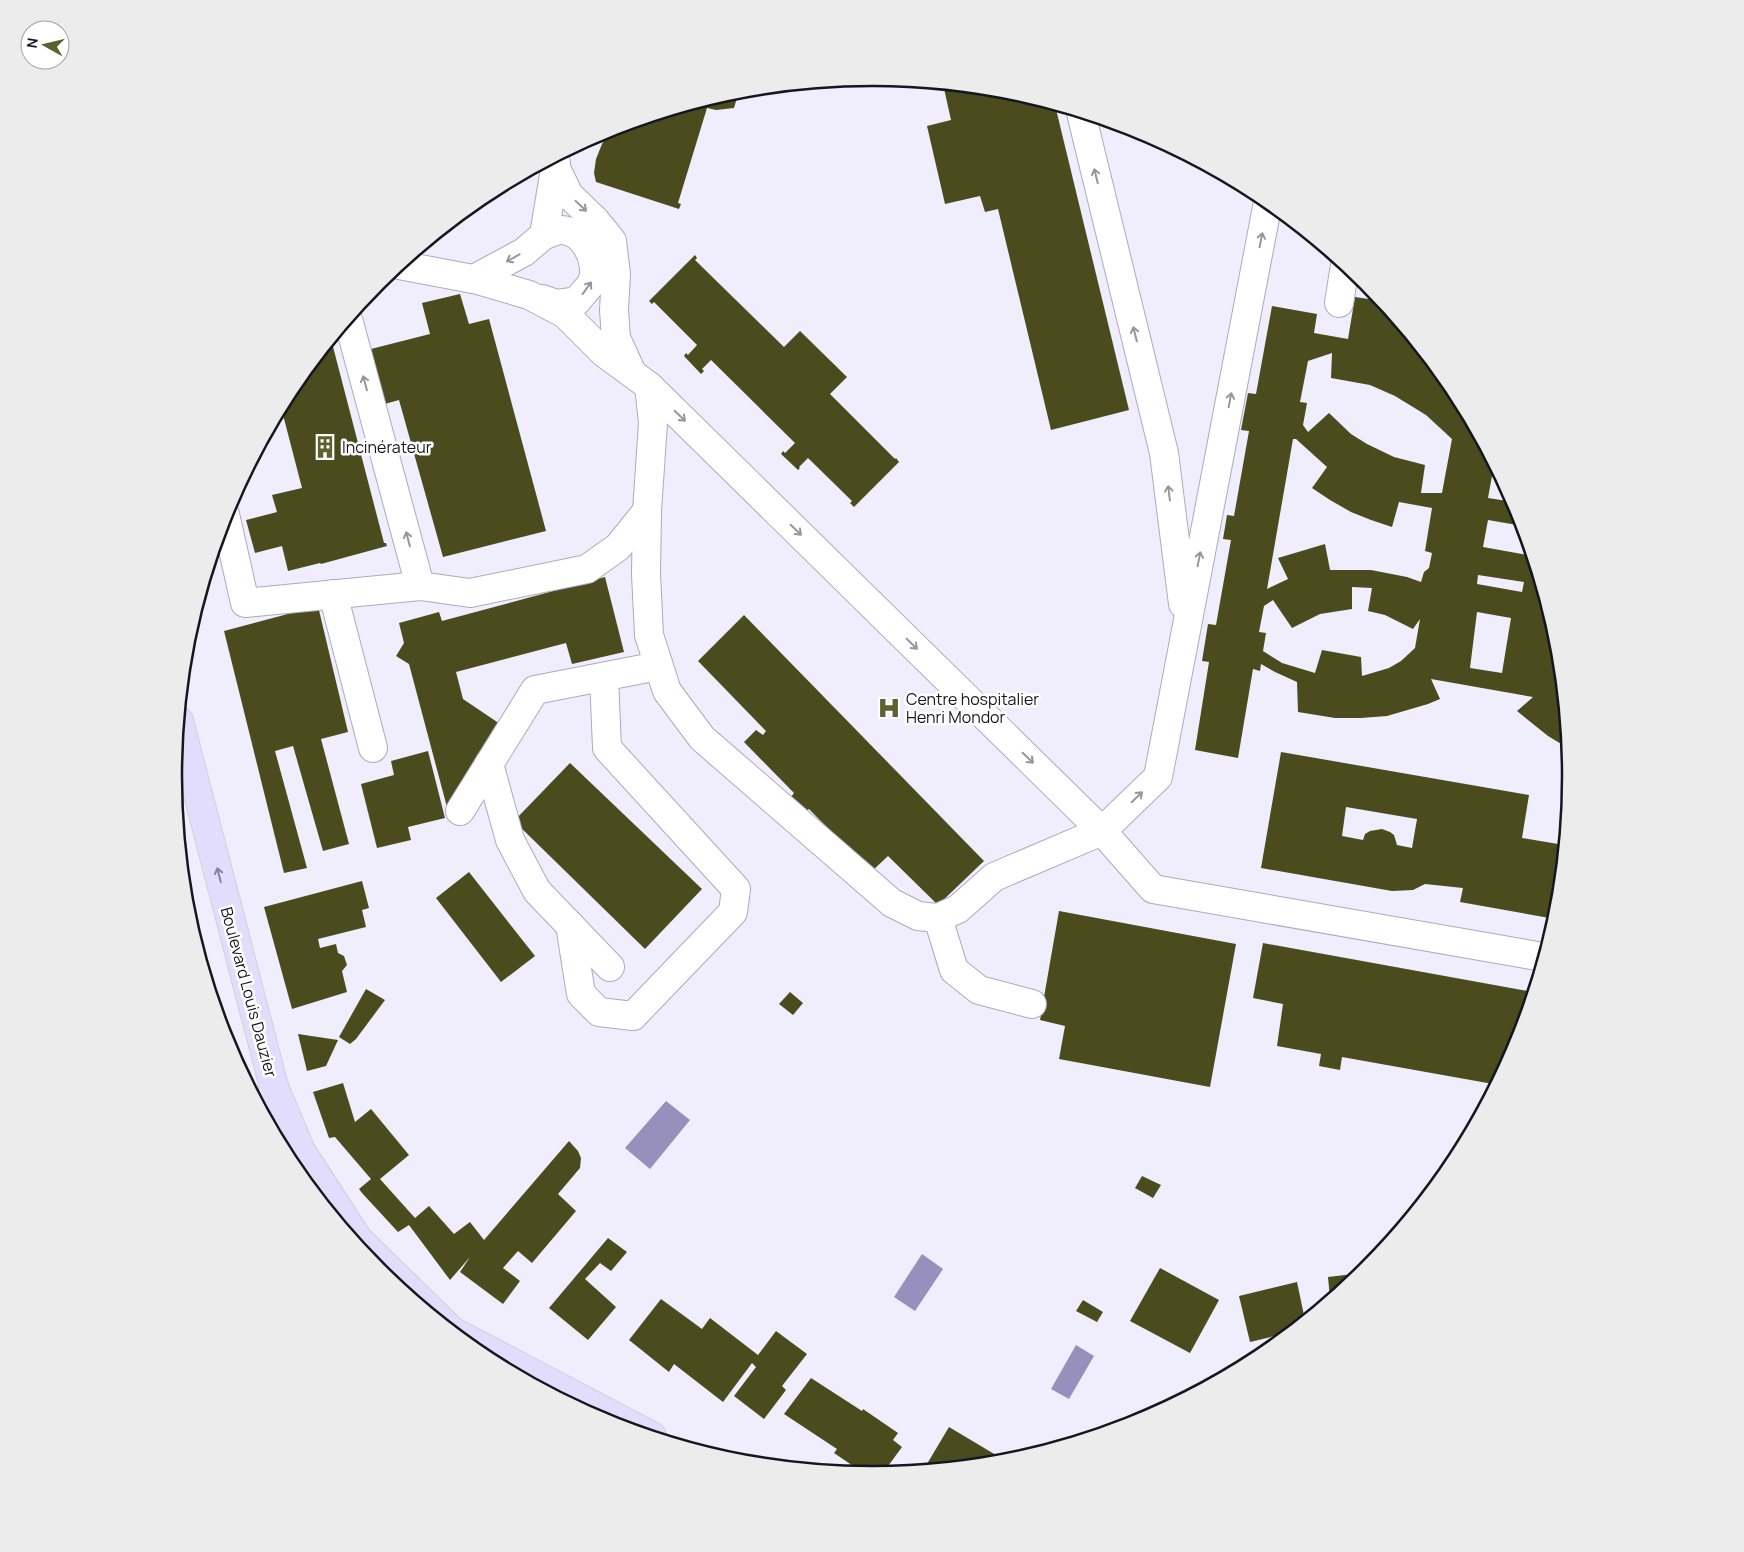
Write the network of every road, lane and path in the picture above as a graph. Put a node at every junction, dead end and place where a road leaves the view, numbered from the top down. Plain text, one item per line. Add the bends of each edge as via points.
1 (1083, 120) edge
2 (556, 163) edge
3 (557, 163) edge
4 (1266, 210) edge
5 (544, 236) junction
6 (407, 266) edge
7 (1344, 273) edge
8 (474, 279) junction
9 (529, 295) junction
10 (1338, 303) dead end
11 (350, 325) edge
12 (641, 380) junction
13 (647, 511) junction
14 (228, 529) edge
15 (420, 586) junction
16 (334, 594) junction
17 (1186, 628) junction
18 (658, 666) junction
19 (604, 676) junction
20 (184, 739) edge
21 (374, 748) dead end
22 (489, 764) junction
23 (460, 811) dead end
24 (1102, 831) junction
25 (938, 918) junction
26 (570, 925) junction
27 (1538, 956) edge
28 (610, 967) dead end
29 (1032, 1004) dead end
30 (274, 1087) junction
31 (270, 1113) edge
32 (349, 1226) edge
33 (490, 1350) edge
34 (609, 1414) edge

17 -> 1 street via 1164,453
2 - 5 street
3 -> 12 street via 569,195 612,241 616,274 616,338
17 -> 4 street
5 -> 8 street via 524,252
9 -> 5 street via 556,304 577,301 592,282 594,263 587,244 572,233 559,230
6 - 8 street
7 - 10 street
8 - 9 street
9 - 12 street via 565,314 604,353
15 -> 11 street
12 - 13 street via 654,423
12 -> 24 street
13 - 15 street via 618,547 587,569 470,593
13 - 18 street via 648,635
14 - 16 street via 245,602
15 - 16 street
16 - 21 street
24 -> 17 street via 1158,777
18 - 19 street
18 - 25 street via 667,691 702,738 892,903 918,916
19 - 22 street via 535,690
19 - 26 street via 607,748 736,889 733,912 634,1016 598,1012 582,994
30 -> 20 main road, Boulevard Louis Dauzier
22 - 23 street
22 - 26 street via 510,840 537,891
24 - 25 street via 994,877 958,909
24 - 27 street via 1153,889
25 - 29 street via 954,970 979,990
26 - 28 street
30 - 31 street
30 - 32 main road, Boulevard Louis Dauzier via 301,1151
33 - 34 main road, Boulevard Louis Dauzier

